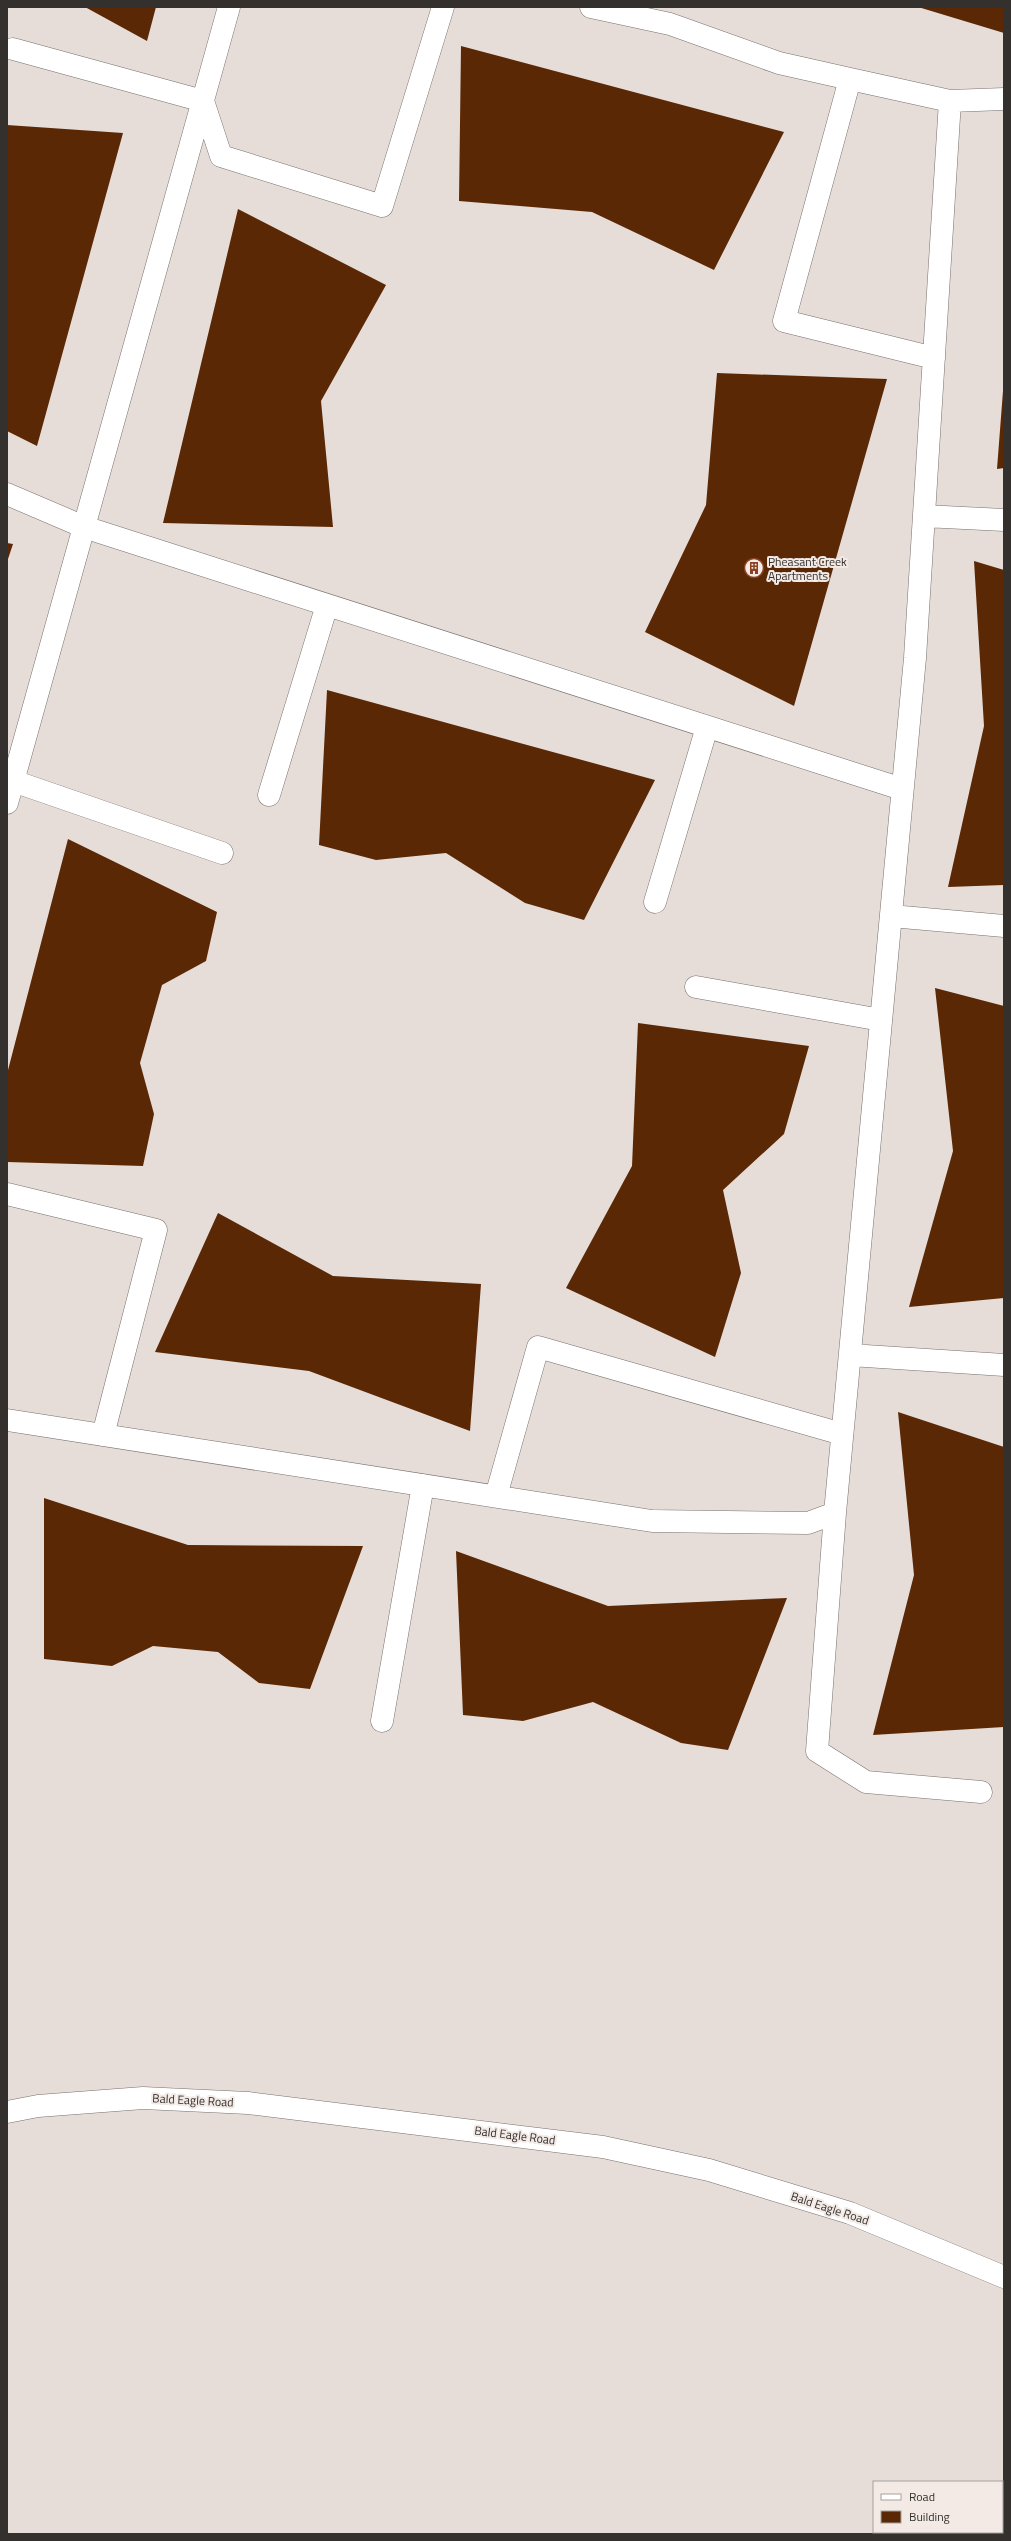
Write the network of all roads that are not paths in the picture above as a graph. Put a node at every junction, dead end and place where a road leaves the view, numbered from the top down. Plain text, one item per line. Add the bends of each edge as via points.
1 (229, 7) edge
2 (443, 7) edge
3 (591, 7) edge
4 (673, 16) edge
5 (13, 49) dead end
6 (850, 79) junction
7 (1004, 99) edge
8 (950, 101) junction
9 (203, 102) junction
10 (934, 358) junction
11 (7, 494) edge
12 (924, 516) junction
13 (1004, 520) edge
14 (84, 527) junction
15 (327, 605) junction
16 (707, 727) junction
17 (13, 781) junction
18 (902, 789) junction
19 (269, 795) dead end
20 (7, 803) edge
21 (222, 853) dead end
22 (655, 902) dead end
23 (891, 916) junction
24 (1004, 926) edge
25 (696, 987) dead end
26 (881, 1020) junction
27 (7, 1194) edge
28 (850, 1355) junction
29 (1004, 1365) edge
30 (7, 1420) edge
31 (842, 1434) junction
32 (103, 1435) junction
33 (423, 1485) junction
34 (496, 1496) junction
35 (835, 1513) junction
36 (382, 1721) dead end
37 (981, 1792) dead end
38 (7, 2112) edge
39 (1004, 2277) edge

1 - 9 street
2 - 9 street via 382,206 221,156
3 - 4 street
4 - 6 street via 779,63
5 - 9 street
6 - 8 street
6 - 10 street via 784,321
7 - 8 street
8 - 10 street
9 - 14 street
10 - 12 street
11 - 14 street
12 - 13 street
12 - 18 street via 915,658
14 - 15 street
14 - 17 street
15 - 16 street
15 - 19 street
16 - 18 street
16 - 22 street
17 - 20 street
17 - 21 street
18 - 23 street
23 - 24 street
23 - 26 street
25 - 26 street
26 - 28 street
27 - 32 street via 156,1230
28 - 29 street
28 - 31 street
30 - 32 street
31 - 34 street via 538,1347
31 - 35 street
32 - 33 street
33 - 34 street
33 - 36 street
34 - 35 street via 652,1521 808,1523
35 - 37 street via 817,1751 866,1782
38 - 39 street, Bald Eagle Road via 38,2106 143,2098 248,2103 603,2146 709,2170 850,2213

